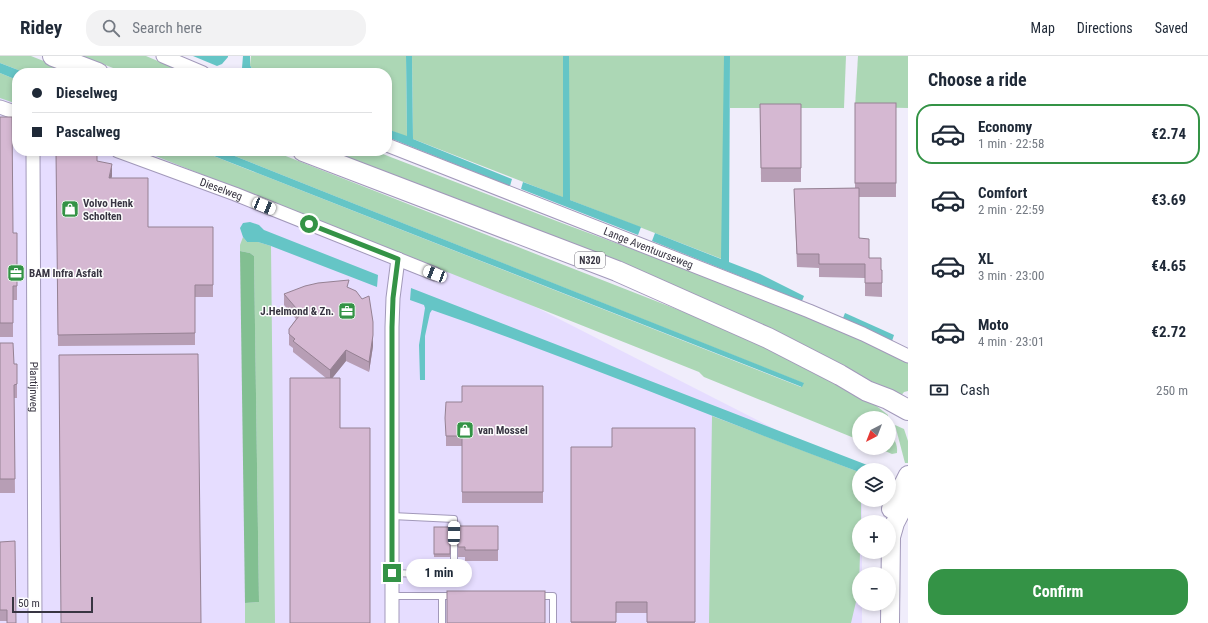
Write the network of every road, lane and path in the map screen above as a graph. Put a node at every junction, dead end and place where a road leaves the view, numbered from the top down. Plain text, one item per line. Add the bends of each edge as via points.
1 (53, 56) edge
2 (163, 56) edge
3 (85, 68) edge
4 (191, 68) edge
5 (0, 107) edge
6 (12, 111) edge
7 (392, 147) edge
8 (33, 156) edge
9 (132, 156) edge
10 (316, 156) edge
11 (398, 259) junction
12 (435, 274) dead end
13 (908, 356) edge
14 (867, 391) junction
15 (908, 410) edge
16 (908, 424) edge
17 (908, 475) edge
18 (908, 498) edge
19 (889, 515) edge
20 (392, 516) junction
21 (392, 573) junction
22 (392, 596) junction
23 (442, 596) junction
24 (458, 596) edge
25 (529, 596) edge
26 (881, 611) edge
27 (35, 623) edge
28 (392, 623) edge
29 (442, 623) edge
30 (553, 623) edge
31 (880, 623) edge
32 (890, 623) edge

1 - 3 main road
2 - 4 street
5 - 6 street
7 - 13 street, Lange Aventuurseweg via 810,311
8 - 27 street, Plantijnweg
9 - 11 street, Dieselweg
10 - 14 main road, N320 via 617,271 768,338
11 - 12 street, Dieselweg
11 - 20 street via 392,327
14 - 15 main road, N320
14 - 16 main road, N320 via 884,408
17 - 19 street
18 - 32 street via 891,537
20 - 21 street
20 - 21 lane via 454,518 454,576
21 - 22 street
22 - 23 lane
22 - 28 street
23 - 24 lane
23 - 29 lane
25 - 30 lane via 553,596
26 - 31 street

